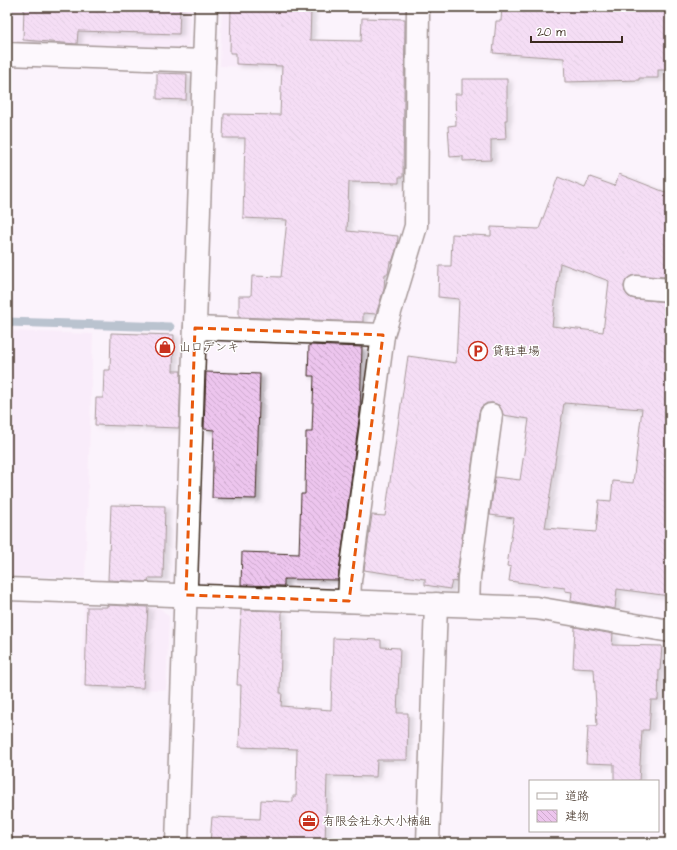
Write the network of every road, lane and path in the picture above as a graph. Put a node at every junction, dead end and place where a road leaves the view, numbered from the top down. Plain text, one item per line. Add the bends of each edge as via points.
1 (206, 7) edge
2 (418, 7) edge
3 (7, 54) edge
4 (204, 61) junction
5 (636, 287) dead end
6 (670, 290) edge
7 (195, 328) junction
8 (383, 335) junction
9 (491, 415) dead end
10 (7, 589) edge
11 (186, 595) junction
12 (349, 601) junction
13 (436, 604) junction
14 (468, 606) junction
15 (670, 631) edge
16 (177, 843) edge
17 (428, 843) edge

1 - 4 street
2 - 8 street via 416,226
3 - 4 street
4 - 7 street
5 - 6 street
7 - 8 street
7 - 11 street
8 - 12 street
9 - 14 street
10 - 11 street
11 - 12 street
11 - 16 street
12 - 13 street
13 - 14 street
13 - 17 street
14 - 15 street via 536,608

